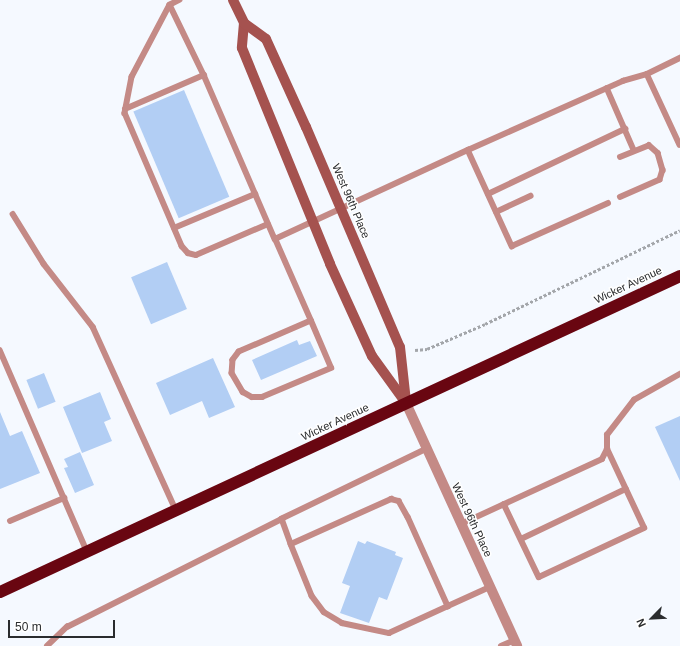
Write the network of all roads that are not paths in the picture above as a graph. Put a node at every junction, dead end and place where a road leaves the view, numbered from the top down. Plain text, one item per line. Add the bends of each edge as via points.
1 (180, 0) edge
2 (233, 0) edge
3 (170, 5) junction
4 (244, 22) junction
5 (680, 58) edge
6 (647, 74) junction
7 (204, 75) junction
8 (607, 88) junction
9 (125, 109) junction
10 (625, 129) junction
11 (680, 145) edge
12 (468, 150) junction
13 (634, 150) junction
14 (620, 157) dead end
15 (255, 194) junction
16 (488, 194) junction
17 (531, 196) dead end
18 (621, 197) dead end
19 (608, 203) dead end
20 (341, 209) junction
21 (496, 212) junction
22 (13, 214) dead end
23 (313, 223) junction
24 (268, 224) junction
25 (174, 228) junction
26 (275, 239) junction
27 (680, 276) edge
28 (311, 321) junction
29 (0, 350) edge
30 (680, 374) edge
31 (406, 403) junction
32 (427, 449) junction
33 (607, 449) junction
34 (626, 489) junction
35 (64, 498) junction
36 (504, 504) junction
37 (176, 510) junction
38 (282, 519) junction
39 (10, 521) dead end
40 (461, 524) junction
41 (521, 539) junction
42 (291, 544) junction
43 (87, 551) junction
44 (490, 587) junction
45 (0, 592) edge
46 (448, 606) junction
47 (516, 643) edge
48 (47, 646) edge
49 (501, 646) edge

1 - 3 lane
2 - 4 street, West 96th Place
3 - 7 lane
3 - 9 lane via 132,77
4 - 20 street, West 96th Place via 266,39
4 - 23 street, West 96th Place via 242,48
5 - 6 lane
6 - 8 lane
6 - 11 lane
7 - 9 lane
7 - 15 lane
8 - 10 lane
8 - 12 lane
9 - 25 lane
10 - 13 lane
10 - 16 lane
12 - 16 lane
12 - 20 lane
13 - 14 lane
13 - 18 lane via 649,145 653,147 662,161 664,176
15 - 24 lane
15 - 25 lane
16 - 21 lane
17 - 21 lane
19 - 21 lane via 512,246
20 - 23 lane
20 - 31 street, West 96th Place via 400,347
22 - 37 lane via 44,264 93,327
23 - 26 lane
23 - 31 street, West 96th Place via 372,356
24 - 25 lane via 196,255 188,253 182,246
24 - 26 lane
26 - 28 lane
27 - 31 highway, Wicker Avenue
28 - 28 lane via 331,368 262,397 252,397 243,392 232,373 233,360 239,352
29 - 35 lane
30 - 33 lane via 634,400 607,435
31 - 32 street, West 96th Place
31 - 37 highway, Wicker Avenue
32 - 38 lane
32 - 40 street, West 96th Place
33 - 34 lane
33 - 36 lane via 602,459
34 - 41 lane
34 - 41 lane via 644,528 539,577
35 - 39 lane
35 - 43 lane
36 - 40 lane
36 - 41 lane
37 - 43 highway, Wicker Avenue
38 - 42 lane
38 - 48 lane via 67,627
40 - 44 street, West 96th Place
42 - 46 lane via 312,596 324,612 342,623 389,633
42 - 46 lane via 391,499 398,501
43 - 45 highway, Wicker Avenue
44 - 46 lane
44 - 47 street, West 96th Place
47 - 49 lane

